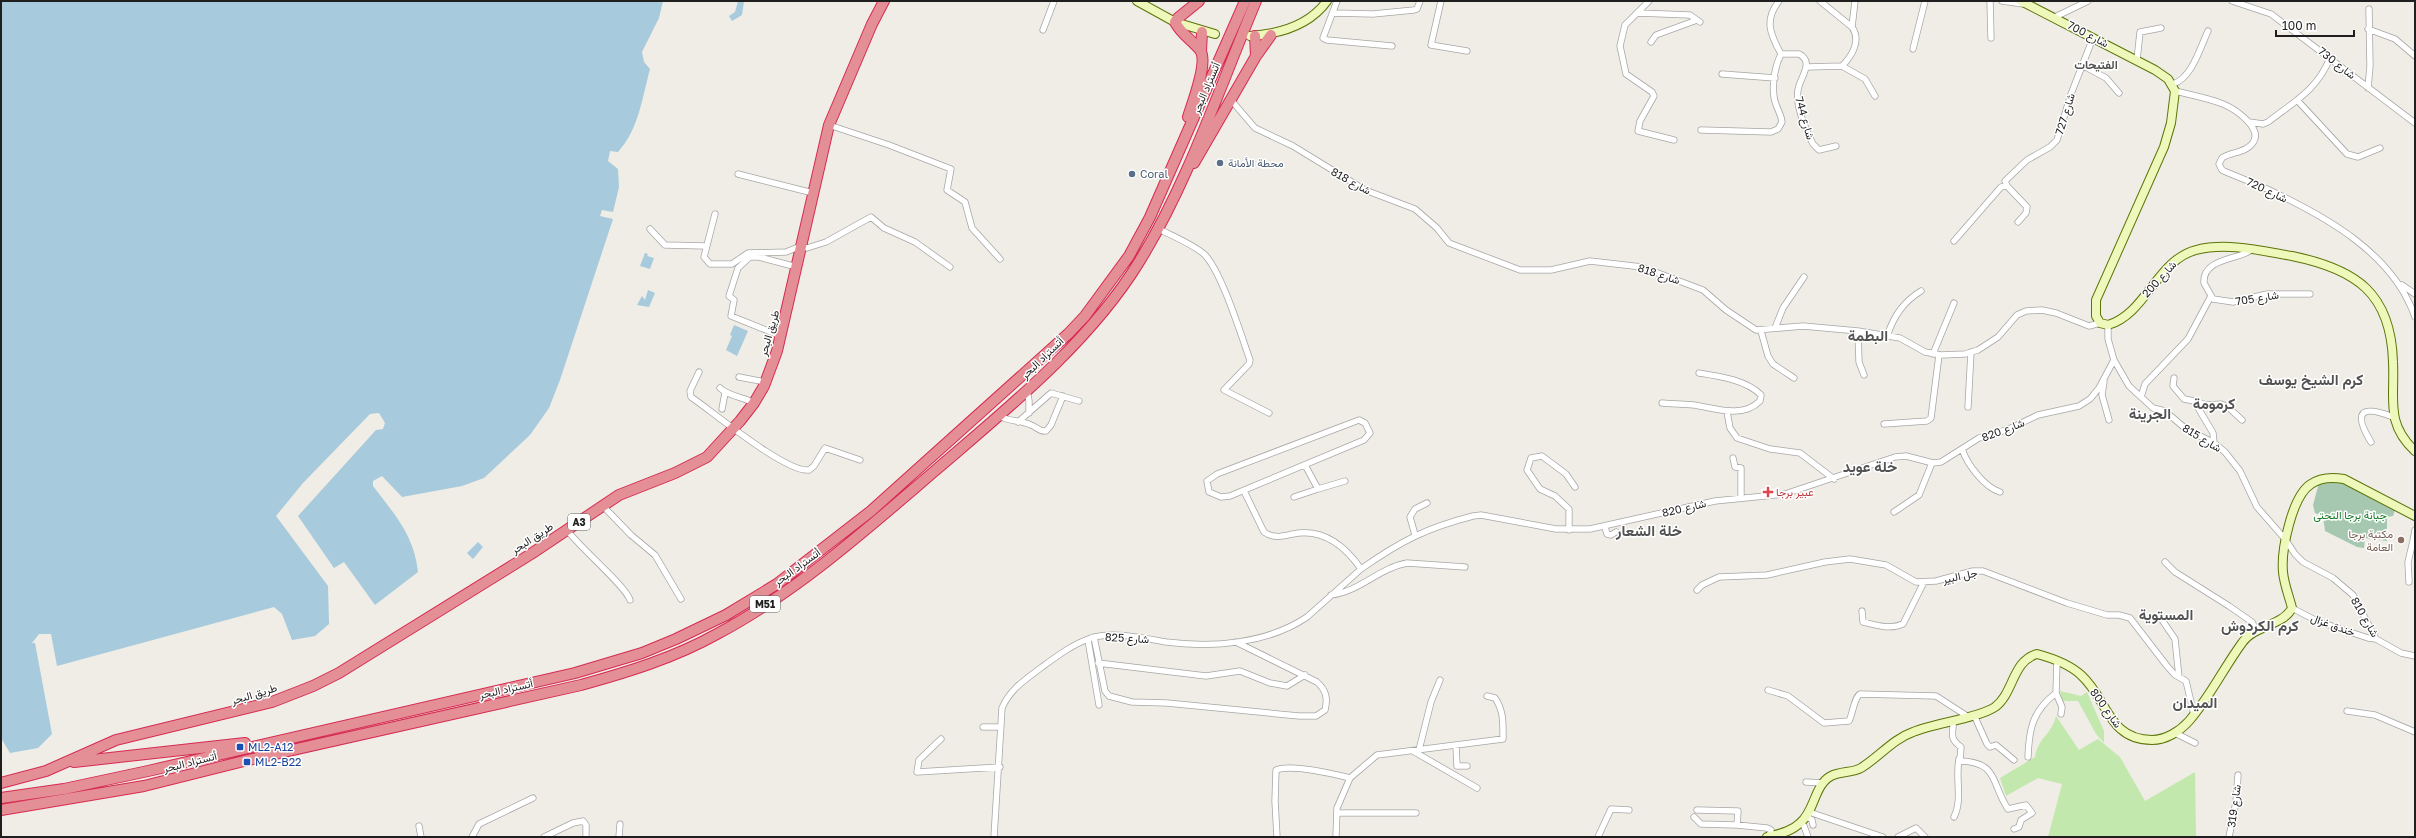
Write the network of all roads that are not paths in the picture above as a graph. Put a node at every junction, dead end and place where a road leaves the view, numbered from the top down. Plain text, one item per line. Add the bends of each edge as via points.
1 (884, 1) edge
2 (1054, 1) edge
3 (1137, 1) edge
4 (1199, 1) edge
5 (1245, 1) edge
6 (1256, 1) edge
7 (1337, 1) edge
8 (1420, 1) edge
9 (1441, 1) edge
10 (1648, 1) edge
11 (1779, 1) edge
12 (1820, 1) edge
13 (1855, 1) edge
14 (1925, 1) edge
15 (1990, 1) edge
16 (2002, 1) edge
17 (2088, 1) edge
18 (2232, 1) edge
19 (2257, 1) edge
20 (2022, 2) edge
21 (1325, 4) edge
22 (2258, 8) junction
23 (2369, 9) dead end
24 (1334, 13) junction
25 (1638, 13) junction
26 (2055, 17) junction
27 (1175, 22) junction
28 (1852, 27) junction
29 (2161, 28) dead end
30 (2368, 29) junction
31 (1043, 30) dead end
32 (2208, 31) dead end
33 (1202, 32) junction
34 (1215, 34) dead end
35 (1271, 35) junction
36 (1253, 36) joint
37 (1991, 38) dead end
38 (2093, 38) junction
39 (1651, 42) dead end
40 (1392, 46) dead end
41 (1913, 49) dead end
42 (1201, 51) junction
43 (1467, 51) dead end
44 (1781, 54) junction
45 (1256, 56) junction
46 (2415, 56) edge
47 (2330, 58) junction
48 (2137, 60) junction
49 (2082, 65) junction
50 (1842, 66) junction
51 (1807, 67) junction
52 (1722, 74) dead end
53 (1775, 78) junction
54 (2174, 88) junction
55 (2368, 88) junction
56 (2119, 93) dead end
57 (1875, 96) dead end
58 (1231, 100) junction
59 (2297, 100) junction
60 (2248, 122) junction
61 (2415, 123) edge
62 (829, 125) junction
63 (1701, 130) dead end
64 (1674, 140) dead end
65 (1181, 146) junction
66 (1836, 146) dead end
67 (2380, 148) dead end
68 (738, 174) dead end
69 (2007, 186) junction
70 (813, 193) junction
71 (1175, 193) junction
72 (715, 214) dead end
73 (2018, 222) dead end
74 (650, 228) dead end
75 (1157, 228) junction
76 (1954, 241) dead end
77 (706, 246) junction
78 (801, 246) junction
79 (2251, 250) junction
80 (1000, 259) dead end
81 (797, 267) junction
82 (950, 267) dead end
83 (1804, 277) dead end
84 (2395, 277) junction
85 (1922, 292) dead end
86 (2310, 294) dead end
87 (2415, 294) edge
88 (2211, 296) junction
89 (1954, 303) dead end
90 (2415, 316) edge
91 (2100, 323) junction
92 (2108, 325) junction
93 (1774, 328) junction
94 (1761, 331) junction
95 (1858, 332) junction
96 (781, 336) junction
97 (1887, 336) junction
98 (1971, 352) junction
99 (1936, 354) junction
100 (2114, 360) junction
101 (699, 372) dead end
102 (1699, 373) dead end
103 (1864, 375) dead end
104 (739, 377) dead end
105 (2105, 377) junction
106 (1794, 378) dead end
107 (2174, 378) dead end
108 (765, 382) junction
109 (720, 388) dead end
110 (1027, 389) junction
111 (725, 393) junction
112 (1063, 396) junction
113 (2141, 397) junction
114 (1079, 401) dead end
115 (2194, 401) junction
116 (754, 403) junction
117 (1662, 403) dead end
118 (1968, 407) dead end
119 (722, 409) dead end
120 (1727, 412) junction
121 (1029, 413) junction
122 (1269, 413) dead end
123 (999, 416) junction
124 (2393, 417) junction
125 (2109, 420) dead end
126 (2242, 420) dead end
127 (1018, 422) junction
128 (1884, 424) dead end
129 (734, 428) junction
130 (2371, 442) dead end
131 (2214, 443) junction
132 (1962, 449) junction
133 (2415, 451) edge
134 (1733, 458) dead end
135 (860, 460) dead end
136 (1932, 463) junction
137 (1305, 465) junction
138 (1834, 479) junction
139 (1345, 481) dead end
140 (1575, 487) dead end
141 (1318, 489) junction
142 (1244, 491) junction
143 (2000, 492) dead end
144 (1294, 497) dead end
145 (1741, 498) junction
146 (1427, 503) dead end
147 (602, 505) junction
148 (1894, 512) dead end
149 (2415, 516) edge
150 (1604, 527) junction
151 (567, 530) junction
152 (1570, 530) junction
153 (2415, 530) edge
154 (1616, 532) dead end
155 (1415, 535) junction
156 (2285, 539) junction
157 (2414, 542) edge
158 (2165, 562) dead end
159 (1464, 567) dead end
160 (1361, 569) junction
161 (1924, 582) junction
162 (2409, 582) dead end
163 (1697, 590) dead end
164 (1331, 595) junction
165 (681, 599) dead end
166 (630, 600) dead end
167 (2292, 608) junction
168 (1862, 611) dead end
169 (2160, 617) dead end
170 (2256, 630) junction
171 (1094, 637) junction
172 (2376, 639) junction
173 (1088, 640) junction
174 (1236, 642) junction
175 (2415, 656) edge
176 (2057, 661) junction
177 (1098, 663) junction
178 (1305, 675) junction
179 (2179, 676) junction
180 (1440, 680) dead end
181 (1768, 690) dead end
182 (2056, 694) junction
183 (1487, 696) dead end
184 (1099, 705) dead end
185 (2347, 711) dead end
186 (2062, 714) dead end
187 (1971, 715) junction
188 (2194, 715) junction
189 (1953, 720) junction
190 (983, 727) dead end
191 (1000, 727) junction
192 (2415, 732) edge
193 (2175, 733) junction
194 (289, 738) junction
195 (941, 739) dead end
196 (2195, 743) dead end
197 (1456, 746) junction
198 (1416, 750) junction
199 (2028, 757) dead end
200 (1959, 759) junction
201 (2014, 760) dead end
202 (66, 763) junction
203 (1467, 766) dead end
204 (1000, 767) junction
205 (2238, 775) dead end
206 (1350, 778) junction
207 (1806, 782) dead end
208 (1, 783) edge
209 (1823, 783) junction
210 (1477, 788) dead end
211 (1, 798) edge
212 (533, 798) dead end
213 (1, 810) edge
214 (1629, 810) dead end
215 (1698, 810) dead end
216 (1337, 813) junction
217 (1416, 813) dead end
218 (1807, 814) junction
219 (1694, 817) dead end
220 (1954, 817) dead end
221 (1801, 823) junction
222 (620, 824) dead end
223 (1737, 825) junction
224 (1813, 825) dead end
225 (419, 826) dead end
226 (2014, 829) dead end
227 (422, 837) edge
228 (472, 837) edge
229 (544, 837) edge
230 (586, 837) edge
231 (619, 837) edge
232 (994, 837) edge
233 (1277, 837) edge
234 (1336, 837) edge
235 (1598, 837) edge
236 (1768, 837) edge
237 (1808, 837) edge
238 (1883, 837) edge
239 (1898, 837) edge
240 (1925, 837) edge
241 (2229, 837) edge

1 - 62 highway, طريق البحر / A3
2 - 31 street
3 - 27 main road
4 - 27 highway
5 - 65 highway, أتستراد البحر / M51
6 - 71 highway, أتستراد البحر / M51
7 - 24 street
8 - 24 street via 1414,10 1366,14
9 - 43 street via 1431,45
10 - 25 street
11 - 44 street via 1770,16 1769,26
12 - 28 street
13 - 28 street
14 - 41 street
15 - 37 street
16 - 20 street
17 - 26 street
18 - 22 street, شارع 730
19 - 22 street
20 - 26 main road, شارع 700
21 - 35 main road via 1305,22
22 - 47 street, شارع 730 via 2289,26
23 - 30 street
24 - 40 street via 1323,35 1325,40
25 - 39 street via 1690,16 1699,21 1656,35
25 - 64 street via 1623,29 1620,46 1626,74 1654,96 1640,121 1638,131
26 - 38 main road, شارع 700
27 - 33 main road
27 - 42 highway via 1181,32
28 - 50 street via 1857,33 1856,43
29 - 48 street via 2140,32
30 - 46 street via 2394,39
30 - 55 street
32 - 54 street via 2187,73
33 - 34 main road
33 - 42 highway
35 - 36 main road
35 - 45 highway
36 - 45 highway
38 - 48 main road, شارع 700
38 - 49 street, شارع 727
42 - 65 highway via 1203,66
44 - 51 street via 1799,54 1804,58
44 - 53 street, شارع 744
45 - 58 highway
47 - 55 street, شارع 730
47 - 59 street via 2318,82
48 - 54 main road, شارع 700 via 2168,78
49 - 56 street via 2106,78
49 - 69 street, شارع 727 via 2057,140 2024,163 2006,182
50 - 51 street
50 - 57 street via 1865,78
51 - 66 street, شارع 744 via 1797,96 1808,135 1816,148 1823,150
52 - 53 street
53 - 63 street, شارع 744 via 1774,98 1782,122 1776,131
54 - 60 street via 2225,105
54 - 91 main road via 2175,107 2164,147 2096,300 2096,316
55 - 61 street, شارع 730
58 - 71 highway
58 - 94 street, شارع 818 via 1255,128 1293,146 1365,190 1415,209 1450,243 1470,252 1528,271 1551,270 1590,261 1650,269 1703,290 1726,310
59 - 60 street via 2268,122
59 - 67 street via 2347,154 2358,157
60 - 84 street, شارع 720 via 2255,131 2254,140 2248,147 2222,158 2219,164 2222,170 2279,195 2335,227 2378,259
62 - 70 highway, طريق البحر / A3
62 - 80 street via 948,167 952,172 947,190 965,202 972,228
65 - 194 highway, أتستراد البحر / M51 via 1150,217 1129,256 1085,316 871,511 777,584 726,615 642,653 575,673
68 - 70 street
69 - 73 street via 2027,208 2025,216
69 - 76 street, شارع 727 via 2001,187
70 - 78 highway, طريق البحر / A3
71 - 75 highway, أتستراد البحر / M51
72 - 77 street
74 - 77 street via 665,245
75 - 110 highway, أتستراد البحر / M51 via 1123,287 1070,348
75 - 122 street via 1202,252 1208,259 1231,308 1250,360 1224,390
77 - 78 street via 705,261 724,266 732,264 748,253 786,252
78 - 81 highway, طريق البحر / A3
78 - 82 street via 807,248 826,242 871,217 894,234 915,242
79 - 88 street via 2244,255 2227,258 2212,267 2204,279
79 - 92 main road, شارع 200 via 2220,246 2182,254 2126,316
79 - 124 main road, شارع 200 via 2321,262 2353,276 2371,292 2387,319 2390,332
81 - 96 highway, طريق البحر / A3
81 - 96 street via 750,257 738,268 729,296 734,300 731,316
83 - 93 street via 1783,308
84 - 87 street via 2406,290
84 - 90 street, شارع 720
85 - 97 street via 1910,298 1896,315
86 - 88 street, شارع 705 via 2267,294 2233,302 2219,302
88 - 113 street via 2188,339 2145,384
89 - 99 street
91 - 92 main road
91 - 98 street via 2089,326 2056,313 2026,310 2017,315 1998,337
92 - 100 street, شارع 815 via 2108,339
93 - 94 street
93 - 95 street via 1803,326
94 - 106 street via 1773,364
95 - 97 street
95 - 103 street via 1859,362
96 - 108 highway, طريق البحر / A3
97 - 99 street via 1906,339 1919,348
98 - 99 street
98 - 118 street
99 - 128 street via 1931,418
100 - 105 street, شارع 820
100 - 113 street, شارع 815 via 2129,386
101 - 129 street via 690,391 691,397
102 - 120 street via 1740,383 1761,395 1760,402 1751,407
104 - 108 street
105 - 125 street via 2102,395
105 - 132 street, شارع 820 via 2085,402 2038,415 2009,429 1979,438
107 - 115 street via 2173,386 2181,396
108 - 116 highway, طريق البحر / A3
109 - 111 street
110 - 121 street
110 - 123 highway, أتستراد البحر / M51
111 - 116 street
111 - 119 street
112 - 114 street
112 - 121 street via 1048,394
112 - 127 street via 1052,425 1046,431
113 - 131 street, شارع 815 via 2153,408 2165,411 2186,429
115 - 126 street via 2228,407
115 - 131 street via 2213,434
116 - 129 highway, طريق البحر / A3
117 - 120 street via 1693,405
120 - 138 street via 1730,428 1737,438 1770,449 1800,453
121 - 127 street
123 - 127 street via 1010,422
123 - 213 highway, أتستراد البحر / M51 via 860,535 816,569 720,633 668,657 581,685 144,786
124 - 130 street via 2375,410 2362,414 2361,421
124 - 133 main road, شارع 200 via 2400,436
129 - 135 street via 800,471 809,470 814,466 825,448
129 - 147 highway, طريق البحر / A3 via 707,457 675,473 625,492
131 - 156 street, شارع 815 via 2234,463 2257,507
132 - 136 street, شارع 820 via 1946,459
132 - 143 street via 1971,466 1991,487
134 - 145 street via 1735,467 1741,468
136 - 138 street, شارع 820 via 1906,456 1895,457
136 - 148 street via 1919,495
137 - 141 street
137 - 142 street
137 - 142 street via 1364,440 1370,435 1368,428 1359,420 1217,474 1207,481 1209,492 1216,496 1230,496
138 - 145 street, شارع 820 via 1785,494
139 - 141 street
140 - 152 street via 1566,474 1542,456 1531,458 1527,470 1534,483 1555,496 1569,509
141 - 144 street
142 - 160 street via 1264,532 1277,538 1304,533 1323,536 1350,552
145 - 150 street, شارع 820 via 1693,505
146 - 155 street via 1415,509 1410,517
147 - 151 highway, طريق البحر / A3
147 - 165 street via 655,555
149 - 156 main road via 2344,479 2323,479 2304,490
150 - 152 street, شارع 820
150 - 154 street via 1607,534
151 - 166 street via 580,547 625,590
151 - 202 highway, طريق البحر / A3 via 366,656 313,686 253,708 116,740
152 - 155 street, شارع 820 via 1544,528 1481,515 1449,522
153 - 157 street
155 - 160 street, شارع 820
156 - 167 main road via 2283,572
156 - 172 street, شارع 810 via 2303,562 2333,578 2353,595
157 - 162 street via 2408,562
158 - 170 street via 2175,572 2246,618
159 - 164 street via 1398,564 1344,593
160 - 164 street, شارع 825
161 - 163 street, جل البير via 1912,581 1879,563 1850,559 1767,575 1719,577
161 - 168 street via 1903,624 1897,627 1863,622
161 - 179 street, جل البير via 1983,571 2067,603 2107,615 2127,616 2167,666
164 - 174 street, شارع 825 via 1315,611 1297,623 1276,632
167 - 170 main road, شارع 800 via 2285,617
167 - 172 street, خندق غزال via 2322,623
169 - 179 street via 2175,639
170 - 188 main road, شارع 800 via 2242,642 2219,682
171 - 173 street, شارع 825
171 - 174 street, شارع 825 via 1120,636 1199,645
171 - 177 street
172 - 175 street, شارع 810 via 2401,653
173 - 184 street
173 - 191 street, شارع 825 via 1055,658 1016,687 1002,708
174 - 178 street
176 - 182 street
176 - 187 main road, شارع 800 via 2037,654 2029,656 1999,704
176 - 193 main road, شارع 800 via 2081,674 2116,724 2127,735 2135,739 2156,740
177 - 178 street via 1206,676 1240,671 1270,683 1287,686
177 - 178 street via 1106,693 1113,698 1132,702 1316,716 1325,710 1327,698 1320,685
179 - 188 street, جل البير via 2186,681
180 - 198 street
181 - 187 street via 1788,696 1824,723 1849,721 1854,712 1855,699 1860,694 1936,696
182 - 186 street via 2062,707
182 - 199 street via 2041,708 2035,718 2029,732
183 - 197 street via 1495,698 1499,704 1503,717 1503,739
185 - 192 street via 2375,715
187 - 189 main road, شارع 800
187 - 201 street via 1987,744 1990,747 1996,745
188 - 193 main road, شارع 800
189 - 200 street via 1953,741 1961,748
189 - 209 main road, شارع 800 via 1912,732 1892,743 1861,768 1830,776
190 - 191 street
191 - 204 street, شارع 825
193 - 196 street
194 - 202 highway
194 - 211 highway, أتستراد البحر / M51 via 64,789
195 - 204 street via 919,760 917,772
197 - 198 street
197 - 203 street via 1457,766
198 - 206 street via 1377,755
198 - 210 street
200 - 220 street via 1956,775 1959,806
200 - 226 street via 1985,767 1996,780 2008,809 2026,805 2029,807 2032,813 2021,820 2019,827
202 - 208 highway, طريق البحر / A3
204 - 232 street, شارع 825
205 - 241 street, شارع 319
206 - 216 street
206 - 233 street via 1327,772 1276,770
207 - 209 street
209 - 218 main road
212 - 228 street via 479,824
214 - 235 street via 1611,809
215 - 223 street via 1738,811
216 - 217 street
216 - 234 street
218 - 221 main road
218 - 224 street
218 - 238 street
219 - 223 street via 1701,824
221 - 236 main road
221 - 237 street
222 - 231 street
223 - 236 street via 1767,828 1771,830
225 - 227 street
229 - 230 street via 583,821 586,826
239 - 240 street via 1916,828

